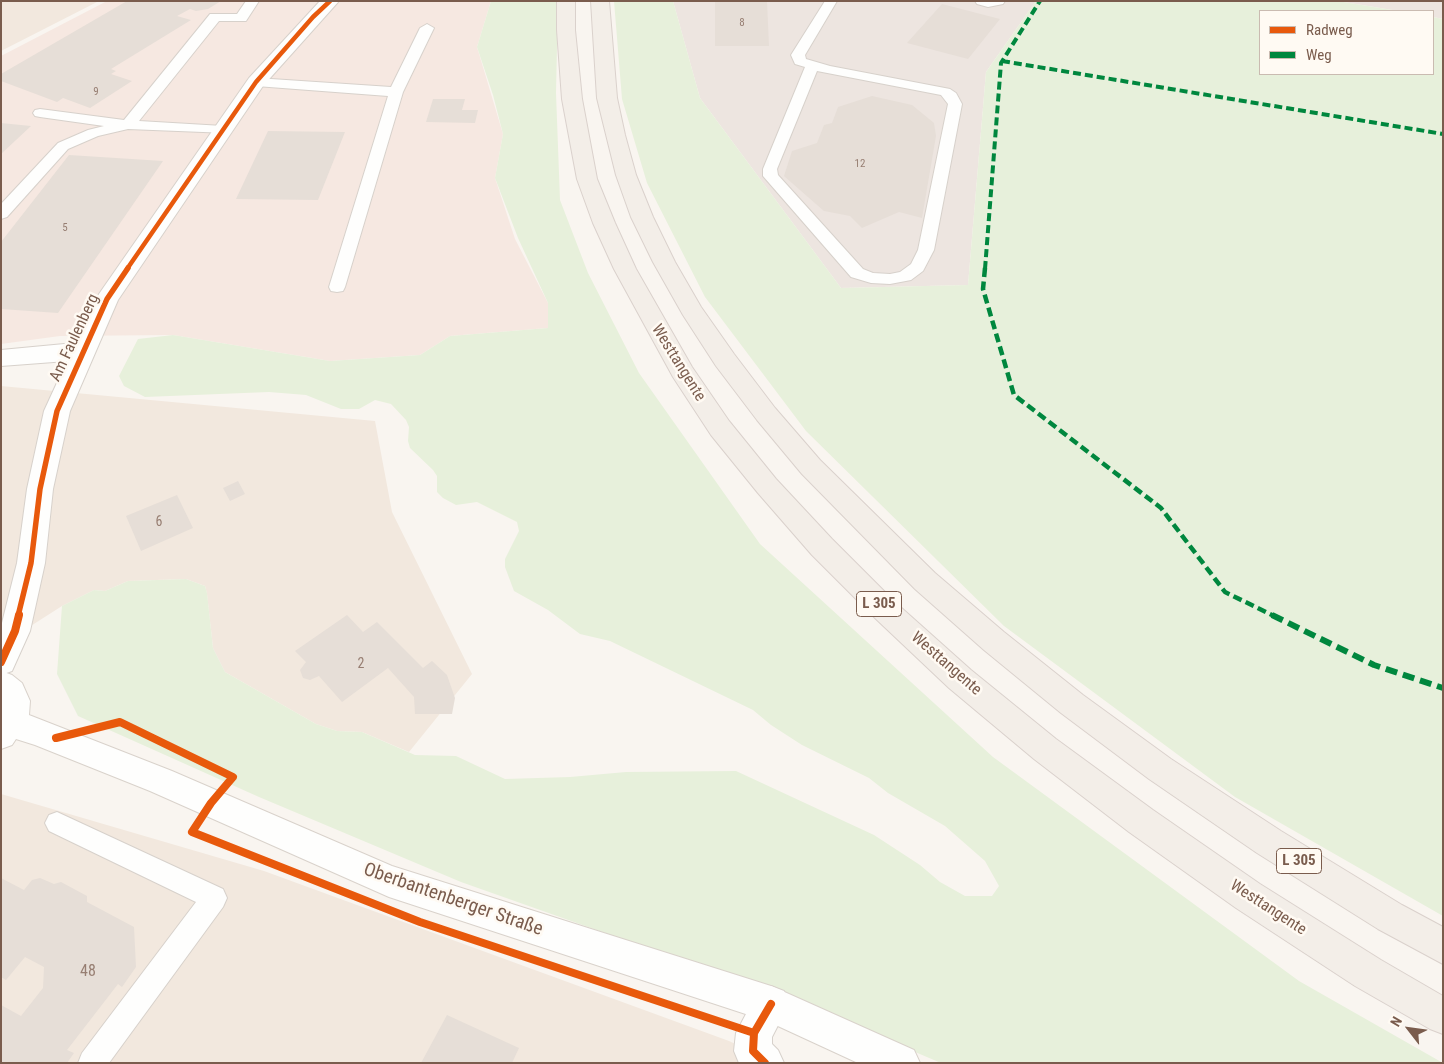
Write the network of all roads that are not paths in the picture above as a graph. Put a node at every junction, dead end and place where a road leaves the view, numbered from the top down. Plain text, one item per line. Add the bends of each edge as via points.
1 (253, 1) edge
2 (330, 1) edge
3 (566, 1) edge
4 (600, 1) edge
5 (831, 1) edge
6 (981, 1) edge
7 (999, 1) edge
8 (426, 28) dead end
9 (812, 67) junction
10 (256, 82) junction
11 (396, 92) junction
12 (40, 114) dead end
13 (128, 125) junction
14 (223, 130) junction
15 (1, 214) edge
16 (337, 287) dead end
17 (83, 351) junction
18 (1, 358) edge
19 (1, 662) edge
20 (1, 684) edge
21 (6, 729) edge
22 (58, 823) dead end
23 (1443, 946) edge
24 (771, 1004) junction
25 (1443, 1016) edge
26 (92, 1063) edge
27 (765, 1063) edge
28 (902, 1063) edge

1 - 13 lane via 241,18 215,17
2 - 10 street, Am Faulenberg
3 - 25 main road, Westtangente / L 305 via 568,63 577,128 587,179 604,223 624,269 682,371 720,428 767,486 886,611 960,679 1045,748 1140,821 1248,896 1368,973
4 - 23 main road, L 305 via 603,62 615,135 642,217 687,302 725,360 811,467 925,581 1080,710 1160,769 1269,842
5 - 9 lane via 798,55 800,61
6 - 7 lane
8 - 11 lane
9 - 9 lane via 933,89 951,96 954,104 926,250 917,267 905,276 871,278 857,273 771,176 770,170
10 - 11 lane
10 - 14 street, Am Faulenberg
11 - 16 lane
12 - 13 lane
13 - 14 lane
13 - 15 lane via 93,133 63,146
14 - 17 street, Am Faulenberg via 106,299
17 - 18 street
17 - 19 street, Am Faulenberg via 57,411 40,490 31,563 15,631
20 - 21 street via 11,692 15,701 15,712
21 - 24 street, Oberbantenberger Straße via 41,732 389,881
22 - 26 lane via 214,898
24 - 27 street via 754,1033 753,1051
24 - 28 street, Oberbantenberger Straße

